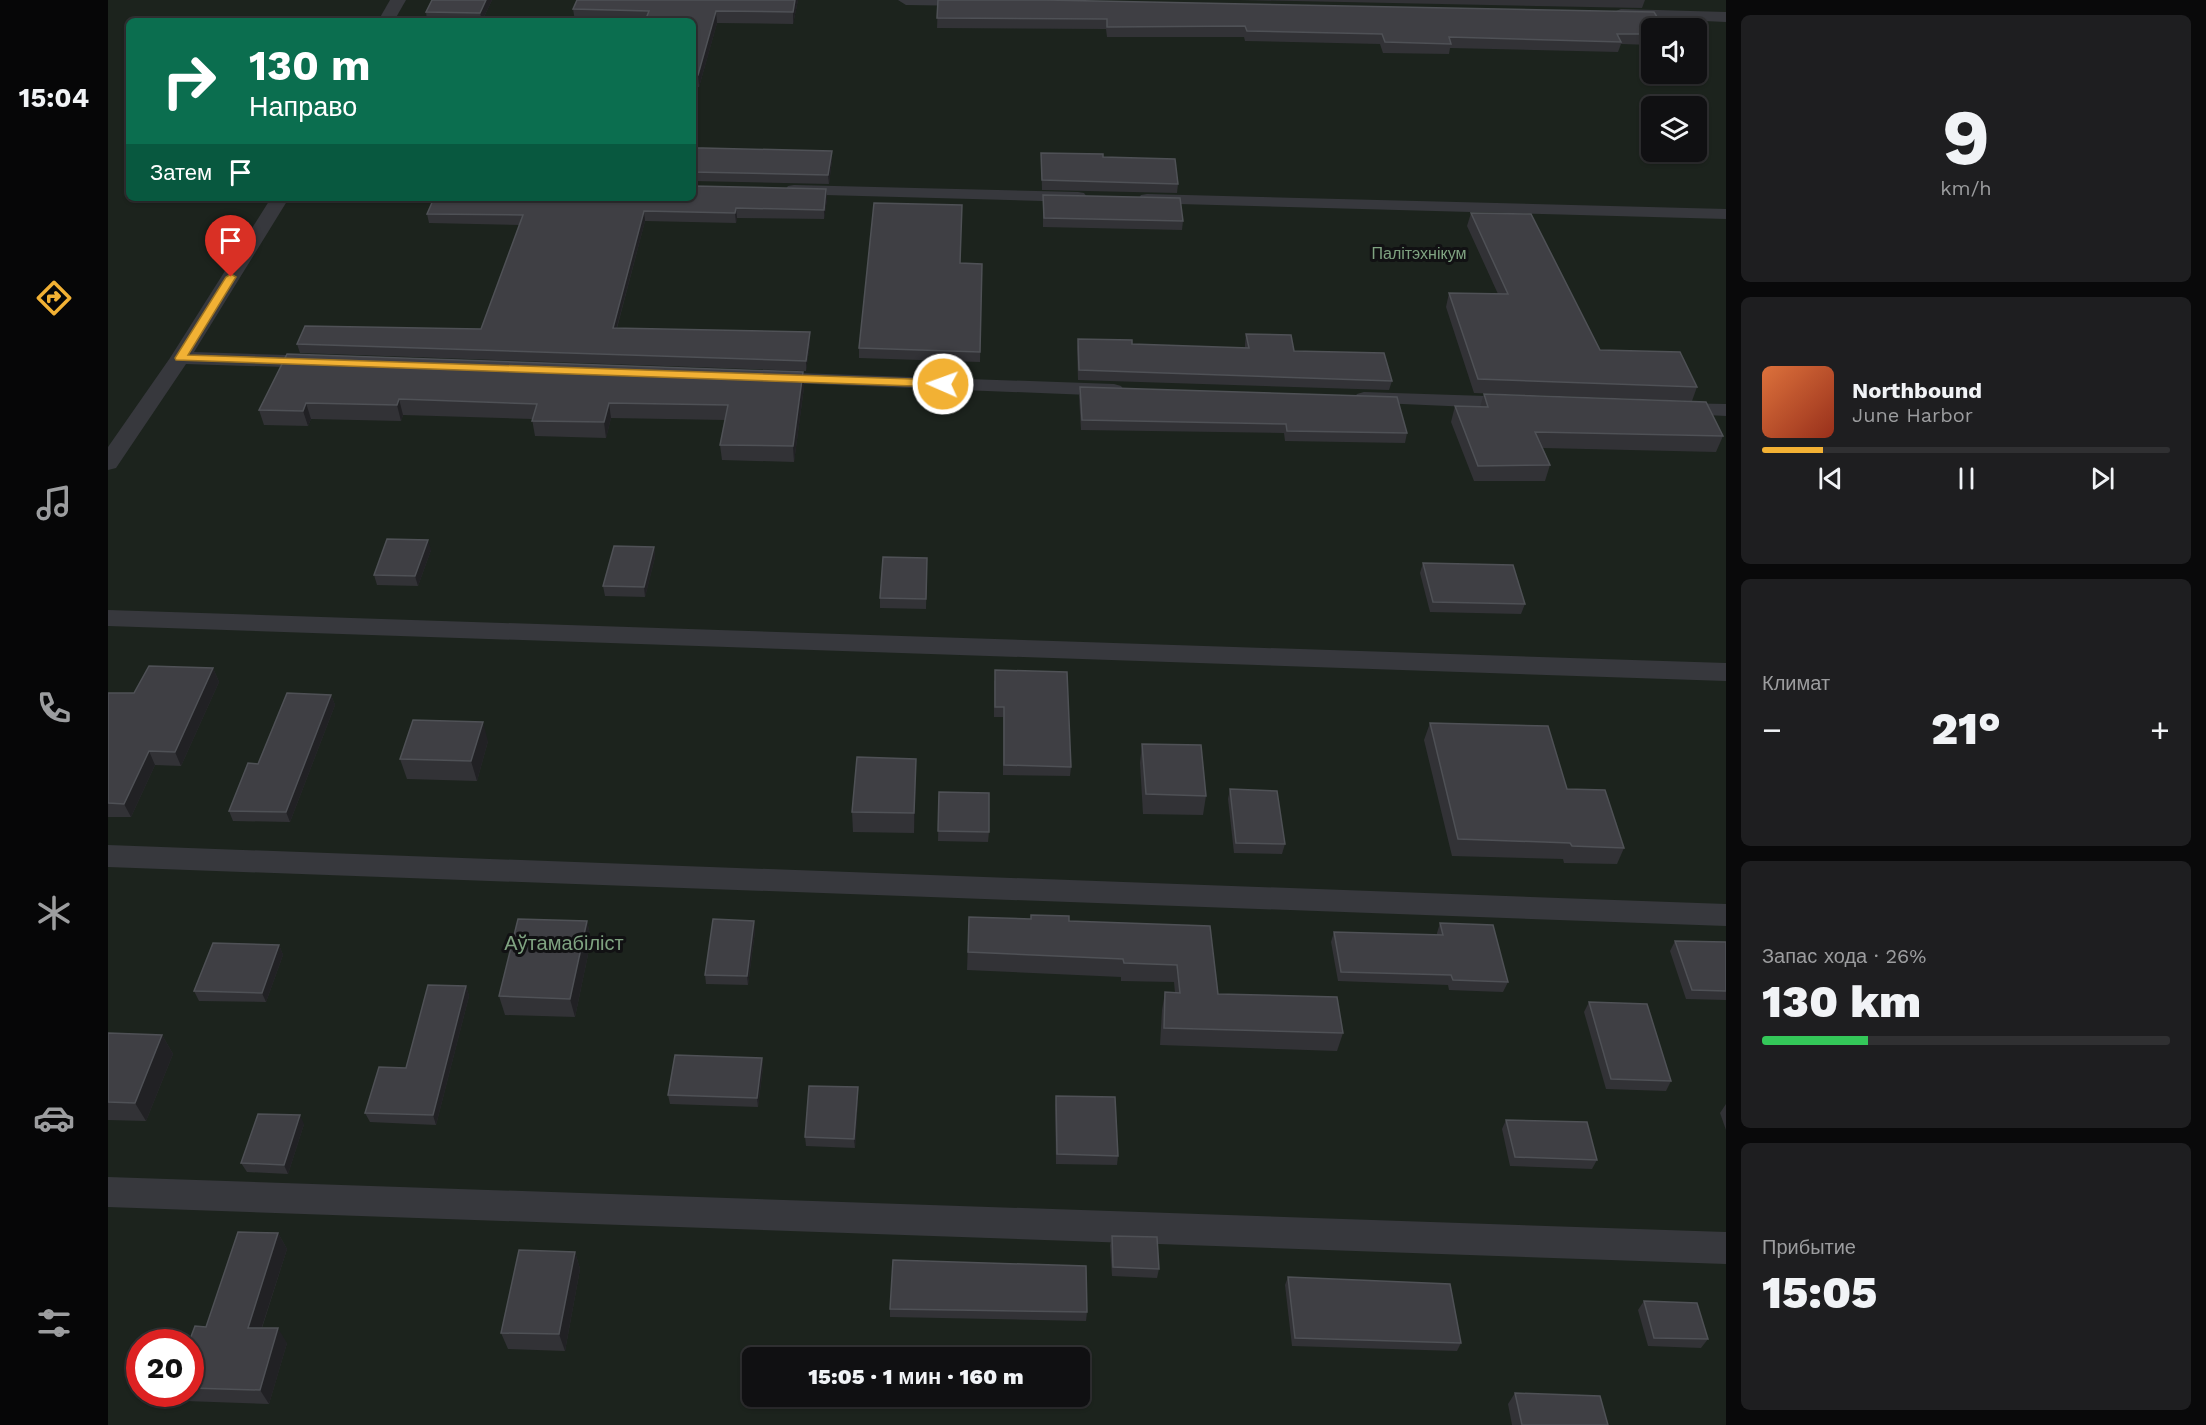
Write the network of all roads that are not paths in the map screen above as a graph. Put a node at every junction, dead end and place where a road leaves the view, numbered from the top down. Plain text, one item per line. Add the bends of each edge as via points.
1 (398, 0) edge
2 (906, 0) edge
3 (989, 2) edge
4 (1607, 14) edge
5 (1726, 16) edge
6 (388, 18) edge
7 (776, 190) edge
8 (1097, 198) edge
9 (1132, 199) edge
10 (278, 201) edge
11 (1726, 214) edge
12 (180, 358) junction
13 (339, 363) edge
14 (746, 377) edge
15 (1128, 390) edge
16 (1343, 397) edge
17 (1535, 404) edge
18 (1654, 408) edge
19 (1726, 410) edge
20 (108, 463) edge
21 (108, 618) edge
22 (1726, 672) edge
23 (108, 856) edge
24 (1726, 915) edge
25 (108, 1192) edge
26 (1726, 1248) edge

1 - 6 lane
2 - 3 lane
4 - 5 lane
7 - 8 lane
9 - 11 lane
10 - 12 lane
12 - 13 lane
12 - 20 lane
14 - 15 lane
16 - 17 lane
18 - 19 lane
21 - 22 lane
23 - 24 lane
25 - 26 lane

